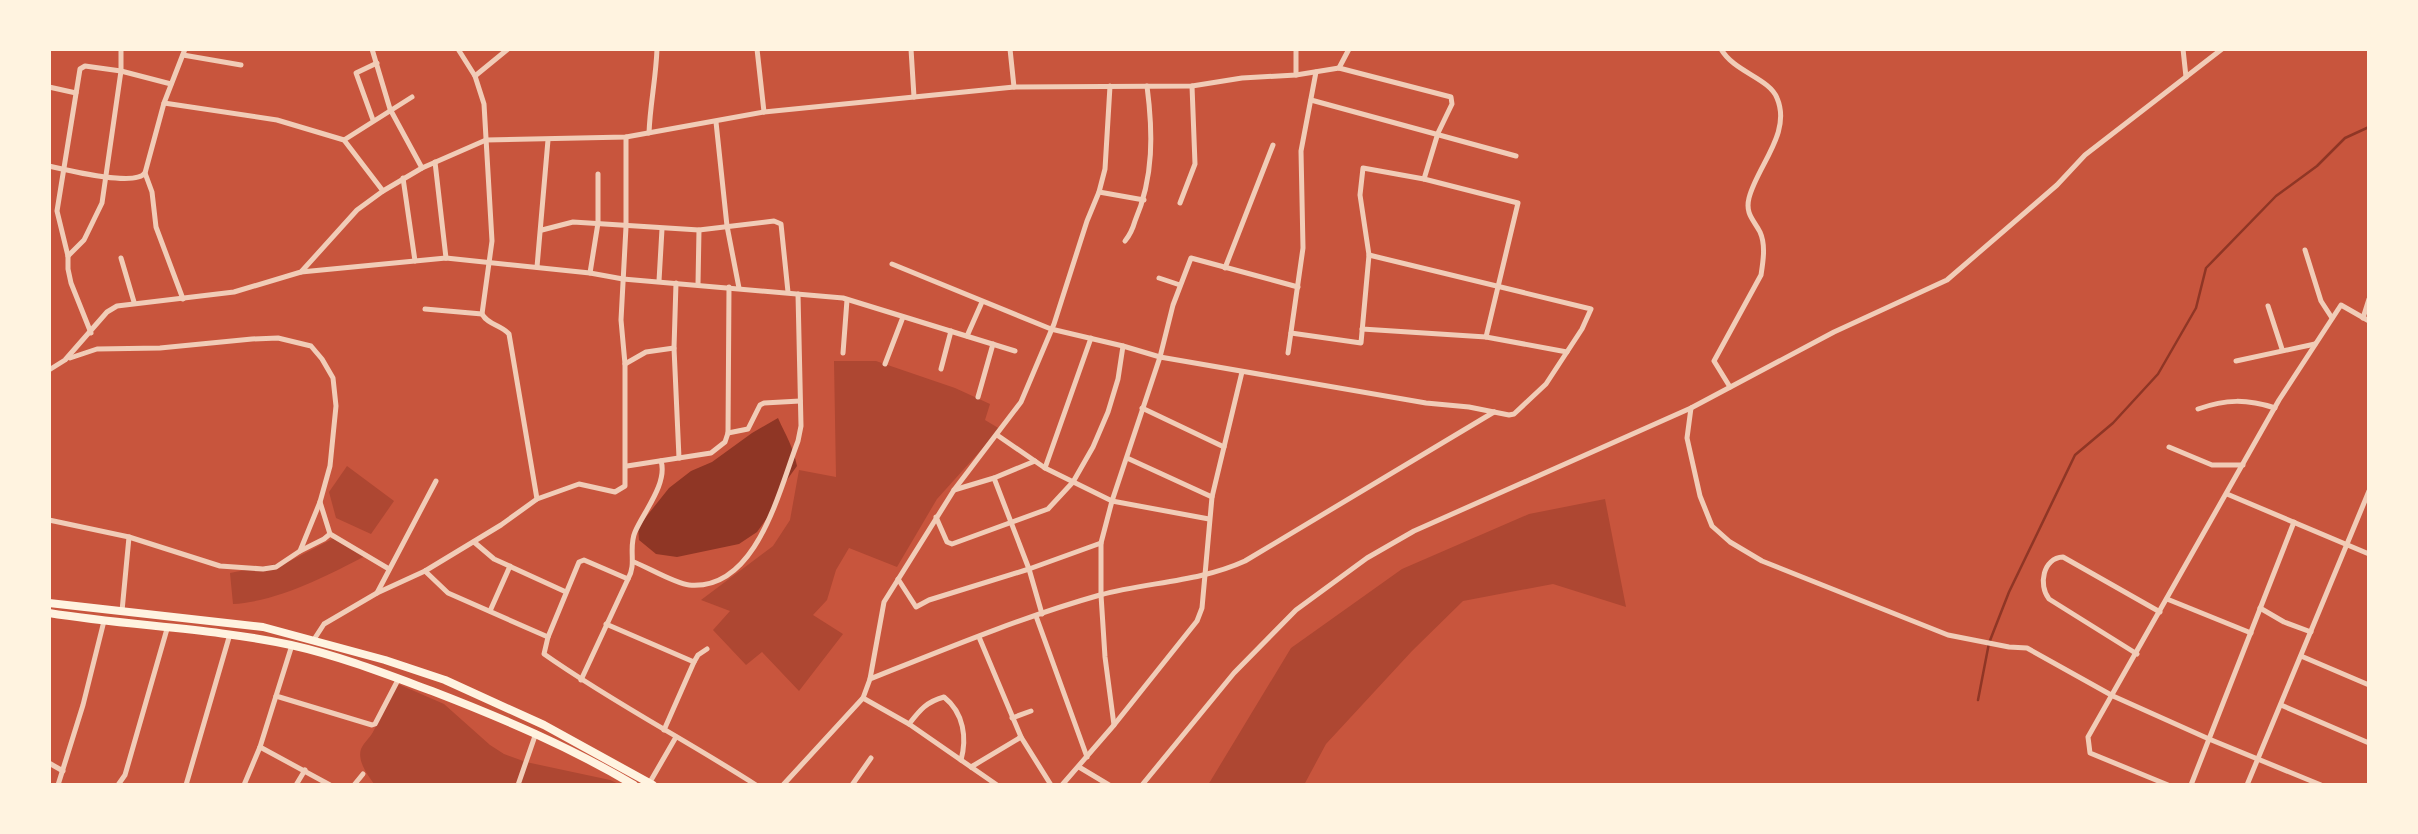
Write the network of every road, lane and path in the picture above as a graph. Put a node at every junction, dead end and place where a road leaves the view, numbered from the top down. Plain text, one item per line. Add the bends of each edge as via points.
1 (121, 49) edge
2 (372, 49) edge
3 (458, 49) edge
4 (508, 49) edge
5 (657, 49) edge
6 (757, 49) edge
7 (911, 49) edge
8 (1010, 49) edge
9 (1296, 49) edge
10 (1349, 49) edge
11 (1721, 49) edge
12 (2183, 49) edge
13 (2222, 49) edge
14 (184, 52) edge
15 (377, 63) junction
16 (241, 65) dead end
17 (1339, 68) junction
18 (121, 71) junction
19 (1316, 72) junction
20 (1296, 75) junction
21 (475, 76) junction
22 (2186, 76) junction
23 (171, 84) junction
24 (1110, 86) junction
25 (1147, 86) junction
26 (1192, 86) junction
27 (49, 87) edge
28 (1014, 87) junction
29 (76, 93) junction
30 (412, 97) dead end
31 (914, 97) junction
32 (1311, 100) junction
33 (164, 103) junction
34 (390, 109) junction
35 (764, 112) junction
36 (373, 120) junction
37 (716, 122) junction
38 (649, 133) junction
39 (1438, 133) junction
40 (626, 137) junction
41 (344, 140) junction
42 (486, 140) junction
43 (548, 140) junction
44 (1273, 145) dead end
45 (1517, 156) dead end
46 (435, 162) junction
47 (49, 166) edge
48 (422, 168) junction
49 (64, 170) junction
50 (145, 173) junction
51 (598, 174) dead end
52 (105, 176) junction
53 (403, 178) junction
54 (1424, 179) junction
55 (383, 191) junction
56 (1099, 192) junction
57 (49, 200) edge
58 (58, 200) junction
59 (1144, 200) junction
60 (1180, 203) dead end
61 (598, 223) junction
62 (727, 226) junction
63 (626, 227) junction
64 (662, 229) junction
65 (541, 230) junction
66 (699, 230) junction
67 (1125, 240) dead end
68 (2305, 250) dead end
69 (1369, 255) junction
70 (68, 256) junction
71 (121, 258) dead end
72 (446, 258) junction
73 (415, 261) junction
74 (488, 263) junction
75 (892, 264) dead end
76 (537, 267) junction
77 (1225, 268) junction
78 (301, 272) junction
79 (590, 273) junction
80 (1159, 278) dead end
81 (623, 279) junction
82 (659, 281) junction
83 (676, 283) junction
84 (698, 284) junction
85 (1180, 285) junction
86 (729, 287) junction
87 (1298, 287) junction
88 (1498, 287) junction
89 (739, 288) junction
90 (788, 292) junction
91 (798, 294) junction
92 (183, 299) junction
93 (2369, 299) edge
94 (847, 300) junction
95 (134, 302) junction
96 (982, 302) junction
97 (2268, 306) dead end
98 (425, 309) dead end
99 (482, 314) junction
100 (903, 317) junction
101 (2332, 318) junction
102 (2366, 319) edge
103 (1051, 329) junction
104 (1362, 329) junction
105 (951, 331) junction
106 (91, 333) junction
107 (1291, 333) junction
108 (967, 336) junction
109 (1486, 337) junction
110 (1091, 338) junction
111 (993, 344) junction
112 (2316, 344) junction
113 (1123, 345) junction
114 (674, 348) junction
115 (2282, 349) junction
116 (1015, 351) dead end
117 (1567, 352) junction
118 (843, 353) dead end
119 (1287, 353) dead end
120 (1160, 357) junction
121 (65, 360) junction
122 (2236, 361) dead end
123 (625, 364) junction
124 (885, 364) dead end
125 (941, 369) dead end
126 (49, 370) edge
127 (1242, 372) junction
128 (1730, 387) junction
129 (978, 397) dead end
130 (800, 401) junction
131 (1142, 408) junction
132 (1690, 408) junction
133 (2275, 408) junction
134 (2198, 409) dead end
135 (1494, 412) junction
136 (728, 433) junction
137 (997, 435) junction
138 (1224, 447) junction
139 (2169, 447) dead end
140 (679, 458) junction
141 (1127, 458) junction
142 (661, 461) junction
143 (1035, 461) junction
144 (2243, 465) junction
145 (626, 466) junction
146 (1045, 468) junction
147 (994, 478) junction
148 (436, 481) dead end
149 (1073, 482) junction
150 (954, 489) junction
151 (2369, 493) edge
152 (2227, 494) junction
153 (1212, 497) junction
154 (537, 499) junction
155 (1112, 501) junction
156 (320, 502) junction
157 (936, 517) junction
158 (1209, 519) junction
159 (49, 520) edge
160 (1009, 522) junction
161 (2294, 522) junction
162 (330, 534) junction
163 (129, 537) junction
164 (474, 542) junction
165 (1101, 543) junction
166 (2347, 545) junction
167 (300, 551) junction
168 (2369, 554) edge
169 (634, 562) junction
170 (510, 566) junction
171 (389, 569) junction
172 (1029, 569) junction
173 (425, 572) junction
174 (1205, 575) junction
175 (628, 579) junction
176 (898, 579) junction
177 (566, 592) junction
178 (377, 593) junction
179 (1101, 595) junction
180 (2167, 599) junction
181 (49, 603) edge
182 (2260, 608) junction
183 (122, 611) junction
184 (489, 611) junction
185 (2160, 612) junction
186 (49, 613) edge
187 (1039, 615) junction
188 (104, 621) junction
189 (606, 624) junction
190 (167, 629) junction
191 (2311, 632) junction
192 (2251, 633) junction
193 (230, 634) junction
194 (548, 637) junction
195 (979, 637) junction
196 (313, 640) junction
197 (292, 645) junction
198 (707, 649) dead end
199 (2137, 654) junction
200 (2301, 656) junction
201 (694, 662) junction
202 (398, 678) junction
203 (870, 679) junction
204 (581, 680) junction
205 (2369, 685) edge
206 (276, 696) junction
207 (2113, 696) junction
208 (863, 698) junction
209 (2281, 705) junction
210 (1031, 711) dead end
211 (1012, 718) junction
212 (909, 724) junction
213 (1114, 725) junction
214 (664, 730) junction
215 (536, 733) junction
216 (676, 737) junction
217 (1021, 737) junction
218 (2209, 739) junction
219 (2369, 743) edge
220 (260, 747) junction
221 (1087, 757) junction
222 (872, 758) dead end
223 (961, 760) junction
224 (2258, 760) junction
225 (49, 763) edge
226 (971, 767) junction
227 (1079, 767) junction
228 (305, 770) junction
229 (63, 771) junction
230 (362, 774) dead end
231 (187, 784) edge
232 (651, 784) edge
233 (58, 785) edge
234 (118, 785) edge
235 (195, 785) edge
236 (244, 785) edge
237 (296, 785) edge
238 (330, 785) edge
239 (354, 785) edge
240 (517, 785) edge
241 (634, 785) edge
242 (757, 785) edge
243 (783, 785) edge
244 (852, 785) edge
245 (997, 785) edge
246 (1051, 785) edge
247 (1062, 785) edge
248 (1108, 785) edge
249 (1142, 785) edge
250 (2168, 785) edge
251 (2191, 785) edge
252 (2247, 785) edge
253 (2321, 785) edge

1 - 18 street
2 - 15 street
3 - 21 street
4 - 21 street
5 - 38 street
6 - 35 street
7 - 31 street
8 - 28 street
9 - 20 street
10 - 17 street
11 - 128 street via 1735,66 1773,91 1780,106 1776,138 1748,201 1748,215 1761,234 1761,275 1714,360
12 - 22 street
13 - 22 street
14 - 16 street
14 - 23 street
15 - 34 street
15 - 36 street via 356,73
17 - 19 street
17 - 39 street via 1451,96 1452,104
18 - 23 street
18 - 29 street via 81,67
18 - 52 street
19 - 20 street
19 - 32 street
20 - 26 street
21 - 42 street via 484,104
22 - 128 street via 2085,155 1947,280
23 - 33 street
24 - 25 street
24 - 28 street
24 - 56 street via 1105,169
25 - 26 street
25 - 59 street via 1152,139
26 - 60 street via 1195,164
27 - 29 street
28 - 31 street
29 - 49 street
30 - 34 street
31 - 35 street
32 - 39 street
32 - 87 street via 1301,150 1304,229
33 - 41 street via 277,120
33 - 50 street
34 - 36 street
34 - 48 street
35 - 37 street
36 - 41 street
37 - 38 street
37 - 62 street
38 - 40 street
39 - 45 street
39 - 54 street
40 - 43 street
40 - 63 street
41 - 55 street
42 - 43 street
42 - 46 street
42 - 74 street via 492,241
43 - 65 street
44 - 77 street
46 - 48 street
46 - 72 street
47 - 49 street
48 - 53 street
49 - 52 street
49 - 58 street
50 - 52 street via 134,179
50 - 92 street via 156,227
51 - 61 street
52 - 70 street via 102,203 90,230
53 - 55 street
53 - 73 street
54 - 69 street via 1363,168 1360,195
54 - 88 street via 1518,203
55 - 78 street via 357,210
56 - 59 street
56 - 103 street
57 - 58 street
58 - 70 street
59 - 67 street
61 - 63 street
61 - 65 street via 573,222
61 - 79 street
62 - 66 street
62 - 89 street
62 - 90 street via 774,220 781,224
63 - 64 street
63 - 81 street
64 - 66 street
64 - 82 street
65 - 76 street
66 - 84 street
68 - 101 street via 2321,301
69 - 88 street
69 - 104 street
70 - 106 street via 71,283
71 - 95 street
72 - 73 street
72 - 74 street
73 - 78 street
74 - 76 street
74 - 99 street
75 - 96 street
76 - 79 street
77 - 85 street via 1191,258
77 - 87 street
78 - 92 street via 234,292
79 - 81 street
80 - 85 street
81 - 82 street
81 - 123 street
82 - 83 street
83 - 84 street
83 - 114 street
84 - 86 street
85 - 120 street
86 - 89 street
86 - 136 street
87 - 107 street
88 - 109 street
88 - 117 street via 1591,309
89 - 90 street
90 - 91 street
91 - 94 street
91 - 130 street
92 - 95 street
93 - 102 street
94 - 100 street
94 - 118 street
95 - 106 street via 107,312
96 - 103 street
96 - 108 street
97 - 115 street
98 - 99 street
99 - 154 street via 509,334
100 - 105 street
100 - 124 street
101 - 102 street via 2341,305
101 - 112 street
103 - 110 street
103 - 137 street via 1021,402
104 - 107 street via 1361,343
104 - 109 street
105 - 108 street
105 - 125 street
106 - 121 street
107 - 119 street
108 - 111 street
109 - 117 street
110 - 113 street
110 - 146 street
111 - 116 street
111 - 129 street
112 - 115 street
112 - 133 street
113 - 120 street
113 - 149 street via 1111,404
114 - 123 street via 646,352
114 - 140 street
115 - 122 street
117 - 135 street via 1546,384 1514,414
120 - 127 street
120 - 131 street
121 - 126 street
121 - 156 street via 97,349 251,339 278,338 311,345 333,378 336,407 330,466
123 - 145 street
127 - 135 street
127 - 138 street
128 - 132 street
130 - 136 street via 764,403 748,429
130 - 169 street via 797,441 763,531 742,564 720,581 687,585
131 - 138 street
131 - 141 street
132 - 207 street via 1687,438 1700,496 1713,526 1730,542 1762,561 1948,635 2027,648
132 - 249 street via 1414,531 1367,558 1287,620 1234,674
133 - 134 street via 2229,400
133 - 144 street
135 - 174 street via 1245,561
136 - 140 street via 725,442 711,453
137 - 143 street
137 - 150 street
138 - 153 street
139 - 144 street via 2212,464
140 - 142 street
141 - 153 street
141 - 155 street
142 - 145 street
142 - 169 street via 659,483 633,535
143 - 146 street
143 - 147 street
144 - 152 street
145 - 154 street via 625,486 615,492 579,484
146 - 149 street
147 - 150 street
147 - 160 street
148 - 171 street
149 - 155 street
149 - 160 street via 1048,509
150 - 157 street
151 - 166 street
152 - 161 street
152 - 180 street
153 - 158 street
154 - 164 street
155 - 158 street
155 - 165 street
156 - 162 street
156 - 167 street
157 - 160 street via 952,544
157 - 176 street
158 - 174 street
159 - 163 street
160 - 172 street
161 - 166 street
161 - 182 street
162 - 167 street
162 - 171 street
163 - 167 street via 220,566 276,567
163 - 183 street
164 - 170 street
164 - 173 street
165 - 172 street
165 - 179 street
166 - 168 street
166 - 191 street
169 - 175 street
170 - 177 street
170 - 184 street
171 - 178 street
172 - 176 street via 916,607
172 - 187 street
173 - 178 street
173 - 184 street via 447,593
174 - 179 street
174 - 213 street via 1197,621
175 - 177 street via 581,560
175 - 189 street
176 - 203 street via 884,602
177 - 194 street
178 - 196 street via 324,624
179 - 187 street
179 - 213 street
180 - 185 street
180 - 192 street
181 - 183 main road
182 - 191 street
182 - 192 street
183 - 196 main road via 263,626
184 - 194 street
185 - 199 street
185 - 199 street via 2063,557 2050,562 2043,589 2049,600
186 - 188 main road
187 - 195 street
187 - 221 street
188 - 190 main road
188 - 229 street
189 - 201 street
189 - 204 street
190 - 193 main road
190 - 234 street via 125,775
191 - 200 street
192 - 218 street
193 - 197 main road
193 - 231 street
194 - 204 street via 544,654
195 - 203 street
195 - 211 street
196 - 232 main road via 445,680 544,725
197 - 202 main road
197 - 206 street
198 - 201 street
199 - 207 street
200 - 205 street
200 - 209 street
201 - 214 street
202 - 206 street via 372,725
202 - 215 main road
203 - 208 street
204 - 214 street
206 - 220 street
207 - 218 street
207 - 250 street via 2088,737 2090,753
208 - 212 street
208 - 243 street
209 - 219 street
209 - 224 street
210 - 211 street
211 - 217 street
212 - 223 street
212 - 223 street via 923,706 944,697 961,723 965,742
213 - 221 street
214 - 216 street
215 - 240 street
215 - 241 main road
216 - 232 street
216 - 242 street
217 - 226 street
217 - 246 street
218 - 224 street
218 - 251 street
220 - 228 street
220 - 236 street
221 - 227 street
222 - 244 street
223 - 226 street
224 - 252 street
224 - 253 street
225 - 229 street
226 - 245 street
227 - 247 street
227 - 248 street
228 - 237 street
228 - 238 street
229 - 233 street
230 - 239 street
231 - 235 street

